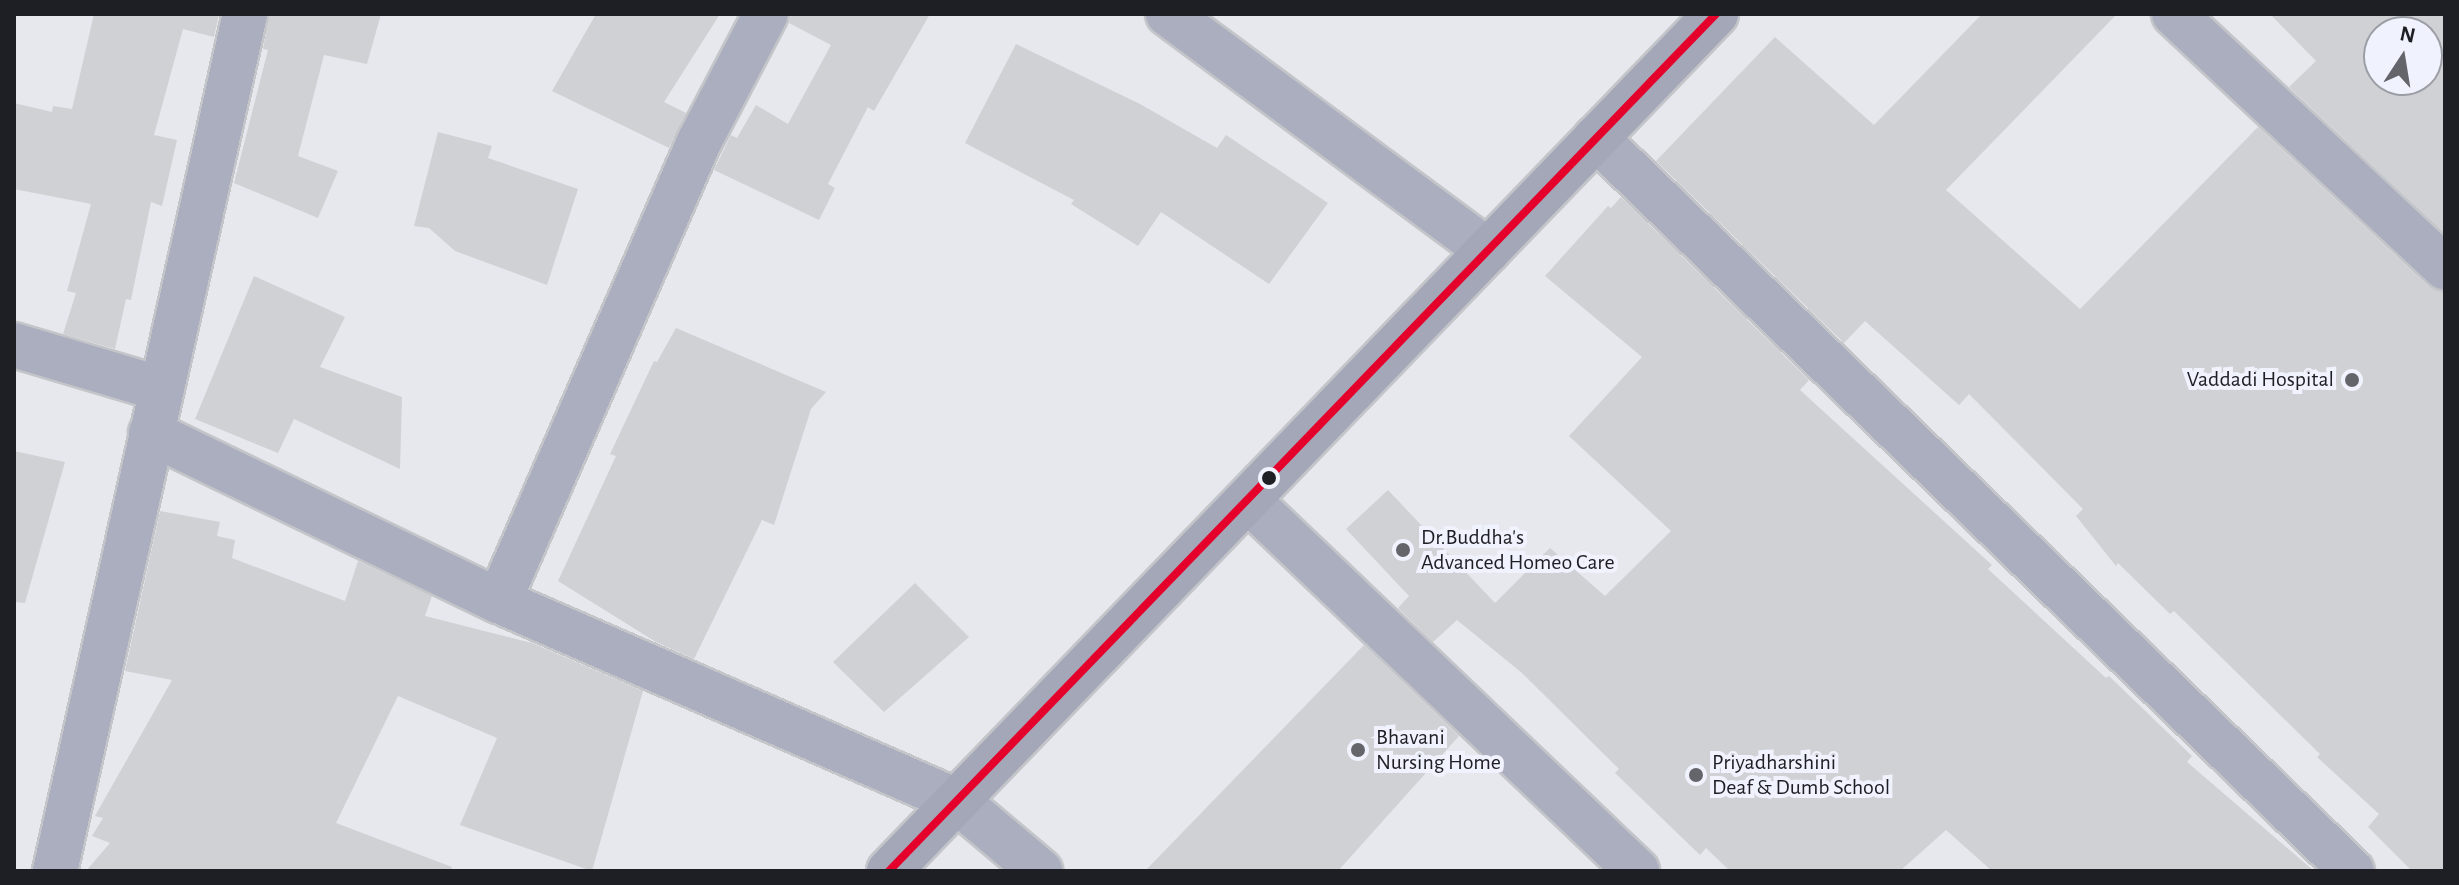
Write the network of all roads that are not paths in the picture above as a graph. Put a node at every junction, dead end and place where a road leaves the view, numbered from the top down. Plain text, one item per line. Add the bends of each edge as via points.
1 (245, 14) edge
2 (766, 14) edge
3 (1168, 14) edge
4 (1716, 14) edge
5 (2174, 14) edge
6 (1596, 138) junction
7 (1488, 251) junction
8 (2445, 268) edge
9 (14, 345) edge
10 (162, 389) junction
11 (151, 433) junction
12 (1248, 500) junction
13 (499, 601) junction
14 (957, 801) junction
15 (55, 871) edge
16 (889, 871) edge
17 (1040, 871) edge
18 (1637, 871) edge
19 (2352, 871) edge

1 - 10 street
2 - 13 street via 699,142
3 - 7 street
4 - 6 main road
5 - 8 street
6 - 7 main road
6 - 19 street
7 - 12 main road
9 - 10 street
10 - 11 street
11 - 13 street
11 - 15 street
12 - 14 main road
12 - 18 street
13 - 14 street
14 - 16 main road
14 - 17 street

